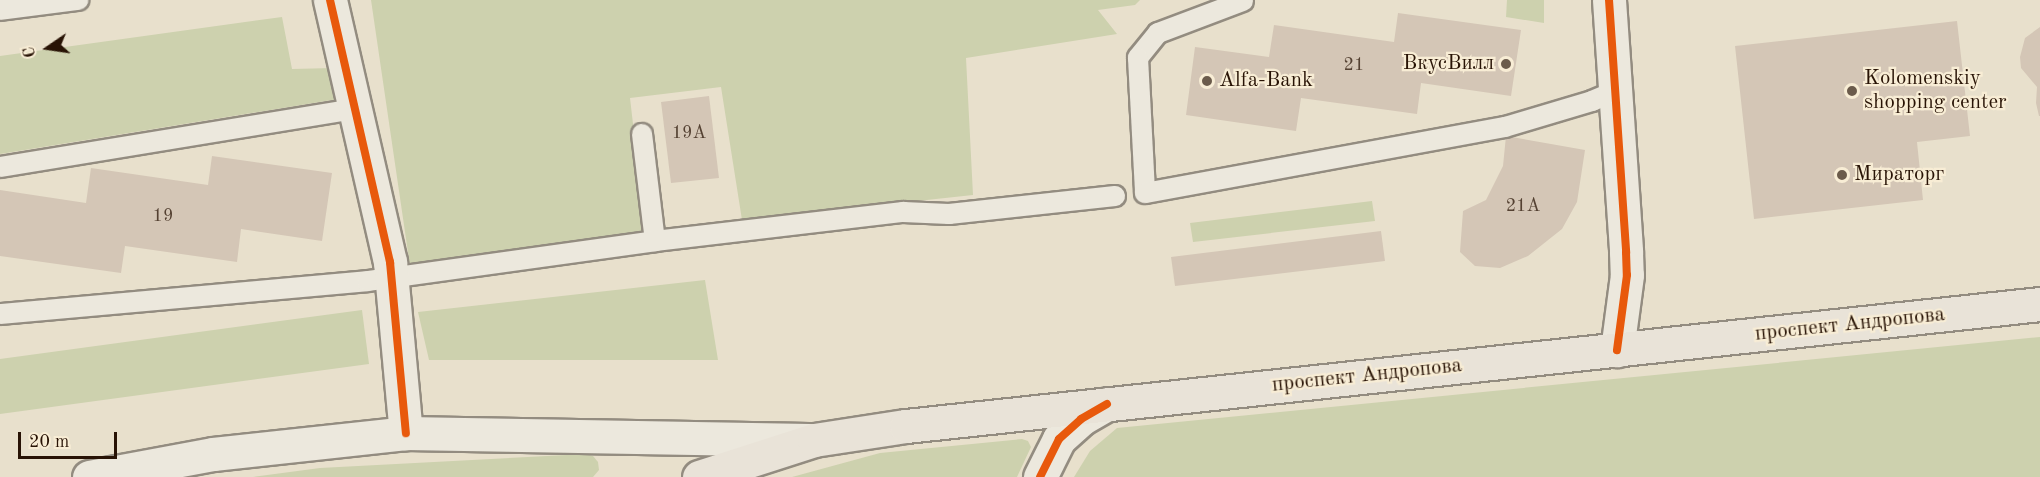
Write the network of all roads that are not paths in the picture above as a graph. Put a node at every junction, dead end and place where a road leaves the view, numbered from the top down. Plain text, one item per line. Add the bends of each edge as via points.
1 (78, 0) edge
2 (330, 0) edge
3 (1244, 0) edge
4 (1609, 0) edge
5 (0, 10) edge
6 (1616, 91) junction
7 (354, 109) junction
8 (642, 134) dead end
9 (0, 167) edge
10 (1115, 196) dead end
11 (655, 241) junction
12 (391, 277) junction
13 (2040, 304) edge
14 (4, 311) edge
15 (1617, 350) junction
16 (1107, 404) junction
17 (406, 433) junction
18 (814, 440) junction
19 (89, 477) edge
20 (699, 477) edge
21 (1040, 477) edge

1 - 5 lane
2 - 7 street
3 - 6 lane via 1158,33 1138,58 1145,193 1505,127
4 - 6 street
6 - 15 street via 1627,275
7 - 9 lane
7 - 12 street
8 - 11 lane
10 - 11 lane via 949,214 903,212
11 - 12 lane
12 - 14 lane
12 - 17 street
13 - 15 main road, проспект Андропова
15 - 16 main road, проспект Андропова
16 - 18 main road, проспект Андропова
16 - 21 street via 1081,419 1059,439
17 - 18 street
17 - 19 street via 213,454
18 - 20 main road, проспект Андропова

